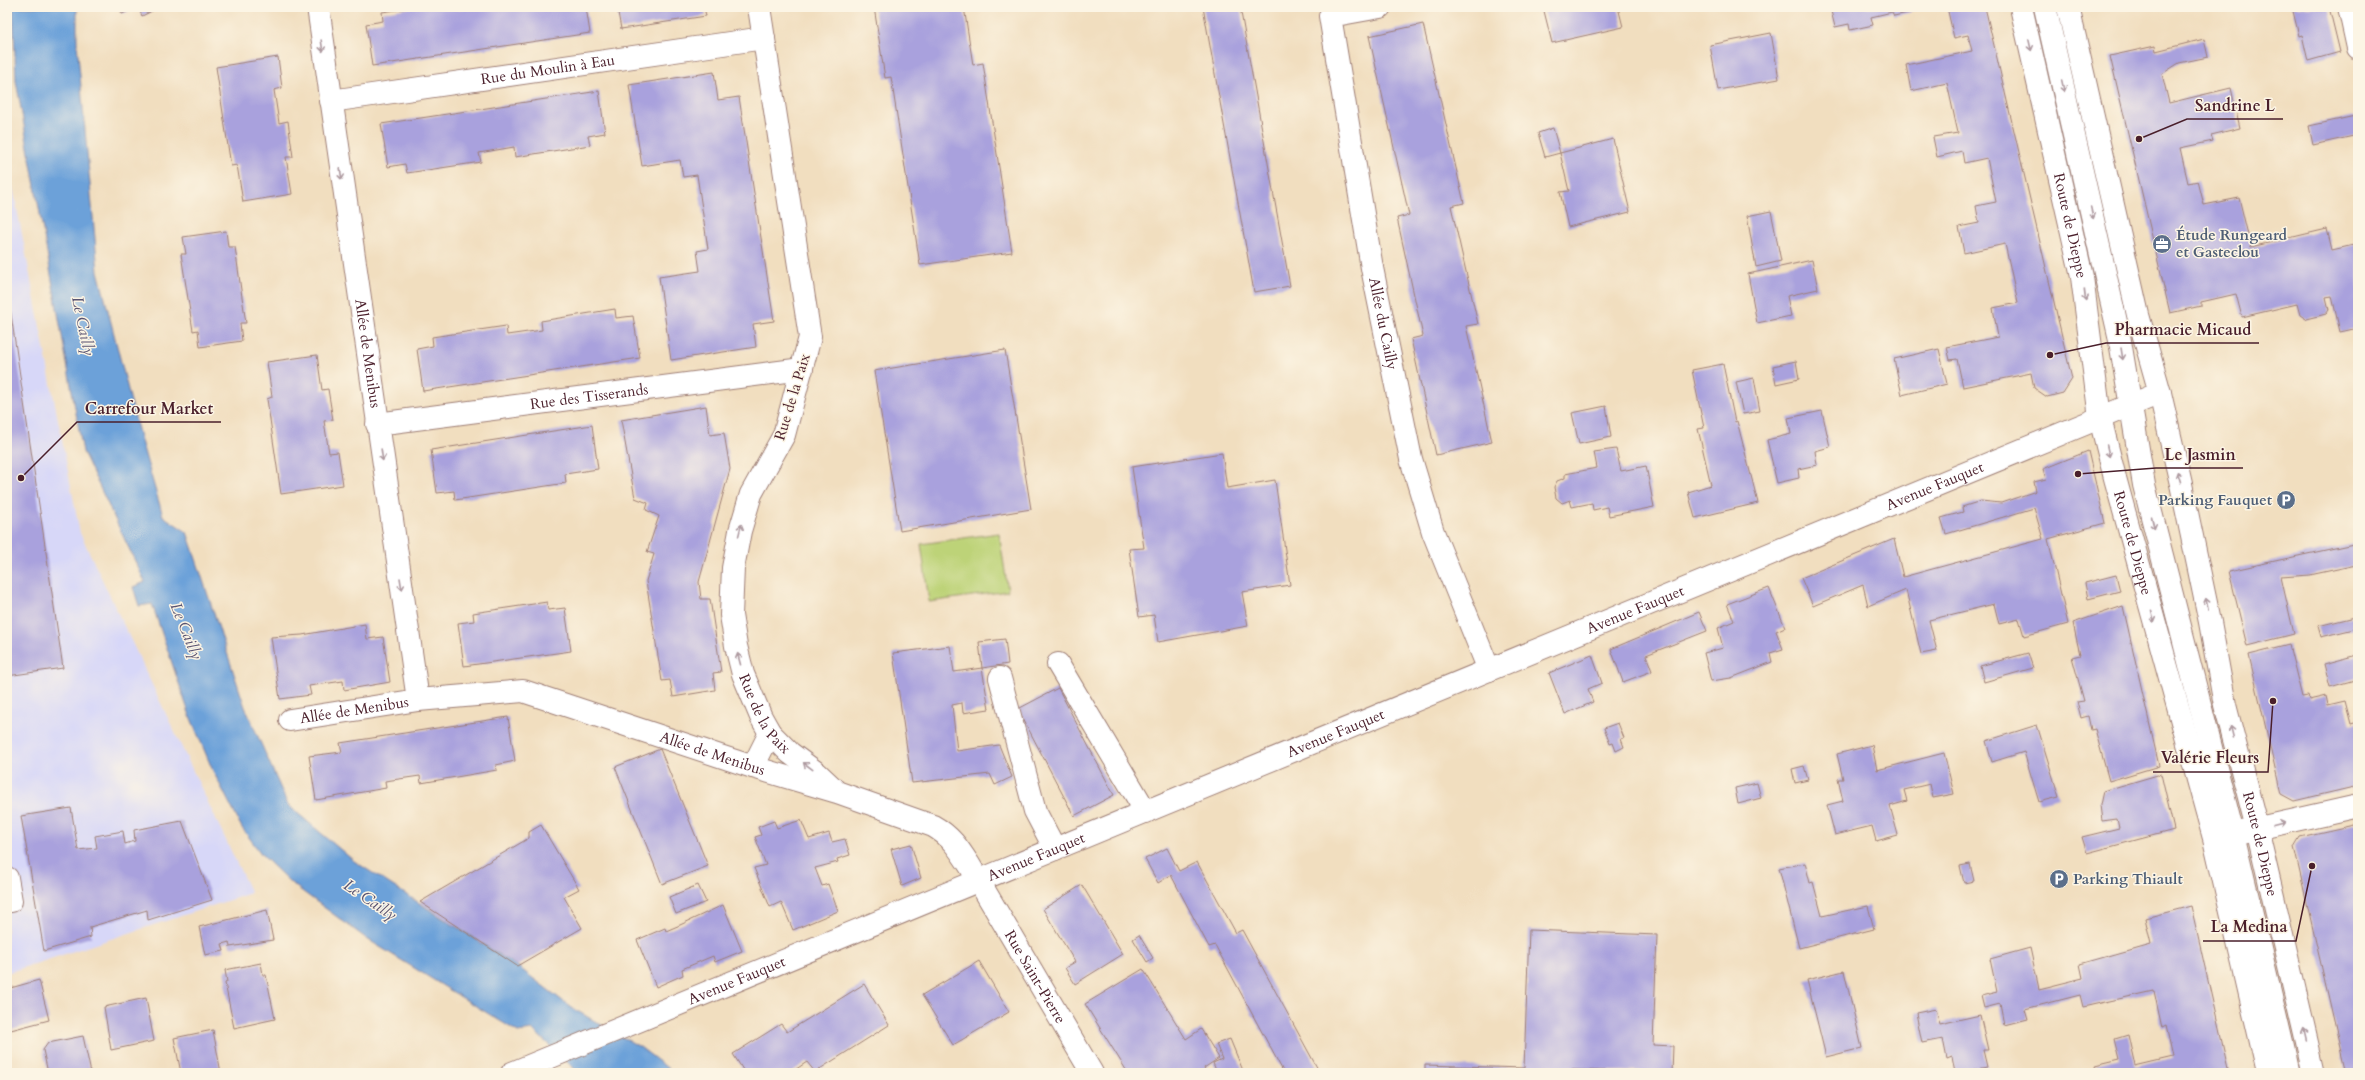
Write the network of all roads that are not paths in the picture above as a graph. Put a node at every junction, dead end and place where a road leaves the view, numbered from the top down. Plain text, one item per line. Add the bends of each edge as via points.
1 (318, 7) edge
2 (760, 7) edge
3 (1380, 7) edge
4 (2021, 7) edge
5 (2045, 7) edge
6 (2068, 7) edge
7 (2349, 7) edge
8 (764, 38) junction
9 (2358, 48) edge
10 (330, 101) junction
11 (802, 369) junction
12 (2160, 393) junction
13 (2130, 406) junction
14 (2100, 418) junction
15 (377, 424) junction
16 (1058, 664) dead end
17 (1489, 670) junction
18 (1000, 678) dead end
19 (418, 700) junction
20 (290, 720) dead end
21 (770, 733) junction
22 (753, 768) junction
23 (837, 792) junction
24 (2358, 806) edge
25 (1146, 812) junction
26 (2257, 828) junction
27 (2224, 836) junction
28 (1055, 849) junction
29 (7, 878) edge
30 (979, 880) junction
31 (10, 901) dead end
32 (519, 1070) edge
33 (1092, 1073) edge
34 (2268, 1073) edge
35 (2289, 1073) edge
36 (2314, 1073) edge

1 -> 10 street, Allée de Menibus
2 - 8 street, Rue de la Paix
3 - 17 street, Allée du Cailly via 1330,16 1372,268 1411,459 1433,532
4 -> 14 street, Route de Dieppe via 2082,277
5 -> 13 street via 2107,276
6 - 12 street, Route de Dieppe via 2138,315
7 - 9 street
8 - 10 street, Rue du Moulin à Eau
8 - 11 street, Rue de la Paix via 810,337
10 -> 15 street, Allée de Menibus
11 - 15 street, Rue des Tisserands
21 -> 11 street, Rue de la Paix via 751,696 736,646 731,615 733,568 751,494 784,436
12 - 13 street, Avenue Fauquet
26 -> 12 street, Route de Dieppe via 2225,704 2210,622
13 - 14 street, Avenue Fauquet
13 -> 27 street via 2142,472
14 - 17 street, Avenue Fauquet
14 -> 27 street, Route de Dieppe via 2115,478
15 -> 19 street, Allée de Menibus
16 - 25 street
17 - 25 street, Avenue Fauquet
18 - 28 street via 1035,811
19 - 20 street, Allée de Menibus
19 - 22 street, Allée de Menibus via 523,691
21 - 22 street
23 -> 21 street, Rue de la Paix
22 - 23 street, Allée de Menibus
23 - 30 street, Allée de Menibus via 945,832
26 -> 24 street
25 - 28 street, Avenue Fauquet
26 - 27 street
36 -> 26 street, Route de Dieppe
27 - 34 street, Route de Dieppe
27 - 35 street
28 - 30 street, Avenue Fauquet
29 - 31 street
30 - 32 street, Avenue Fauquet
30 - 33 street, Rue Saint-Pierre

